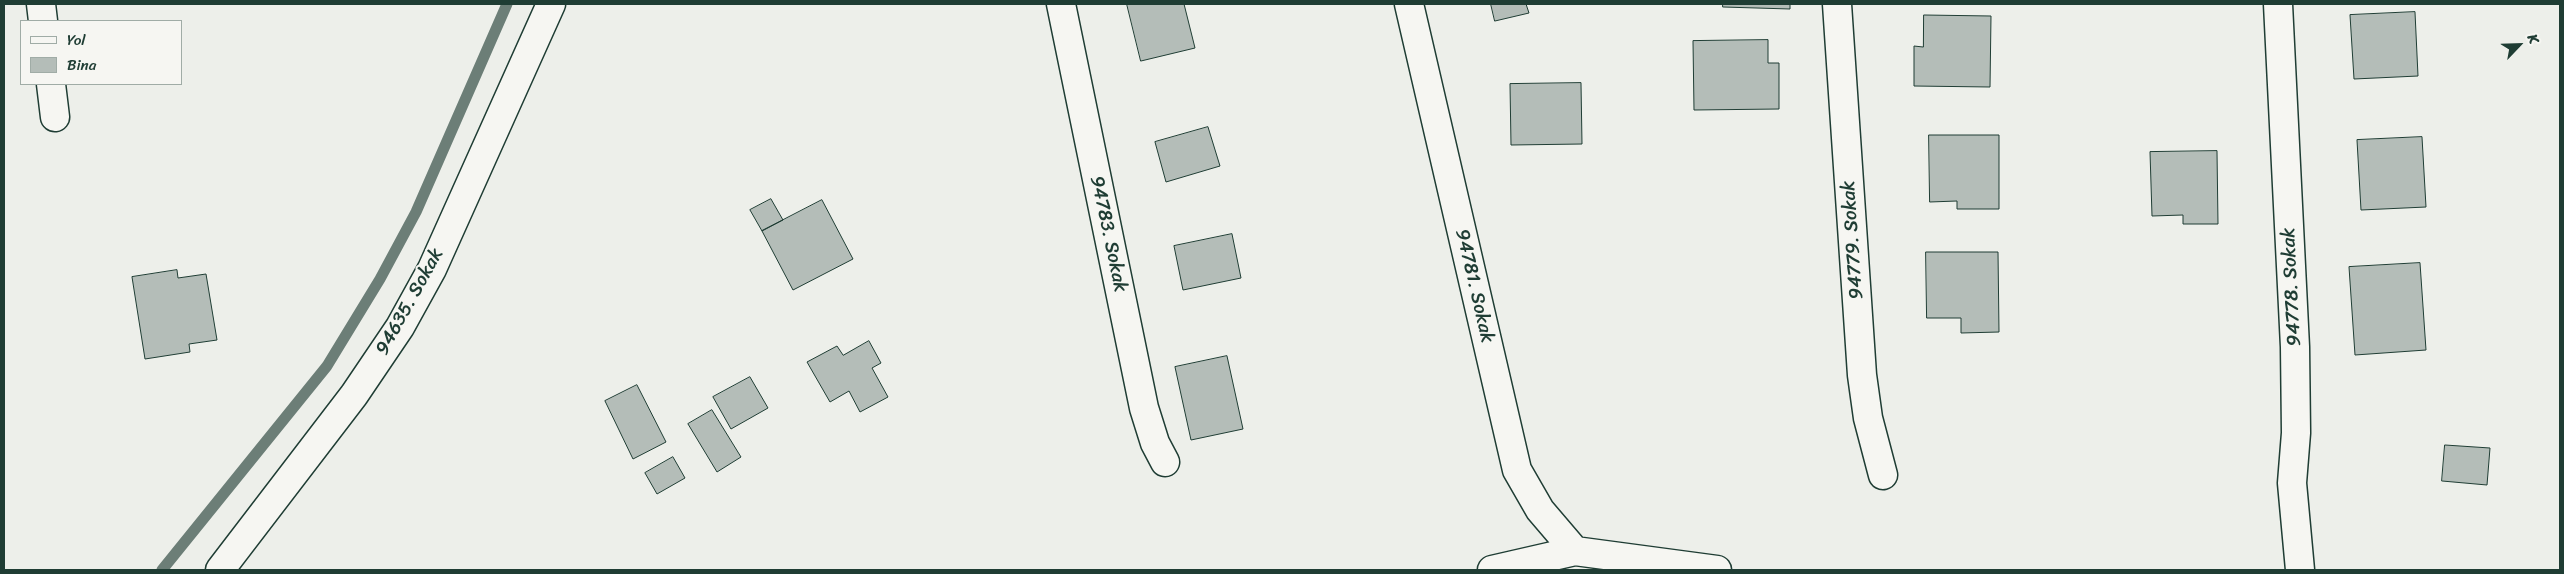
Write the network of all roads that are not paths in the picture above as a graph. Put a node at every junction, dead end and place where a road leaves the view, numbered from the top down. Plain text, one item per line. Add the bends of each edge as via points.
1 (41, 4) edge
2 (551, 4) edge
3 (1060, 4) edge
4 (1410, 4) edge
5 (1837, 4) edge
6 (2278, 4) edge
7 (43, 20) edge
8 (51, 85) edge
9 (55, 116) dead end
10 (1165, 462) dead end
11 (1884, 475) dead end
12 (1575, 551) junction
13 (220, 570) edge
14 (1492, 570) edge
15 (1704, 570) edge
16 (2300, 570) edge

1 - 7 street
2 - 13 street, 94635. Sokak via 432,269 400,327 354,395
3 - 10 street, 94783. Sokak via 1144,408
4 - 12 street, 94781. Sokak via 1517,470 1540,510
5 - 11 street, 94779. Sokak via 1862,375 1868,418
6 - 16 street, 94778. Sokak via 2295,348 2296,433 2292,483
8 - 9 street
12 - 14 street
12 - 15 street

